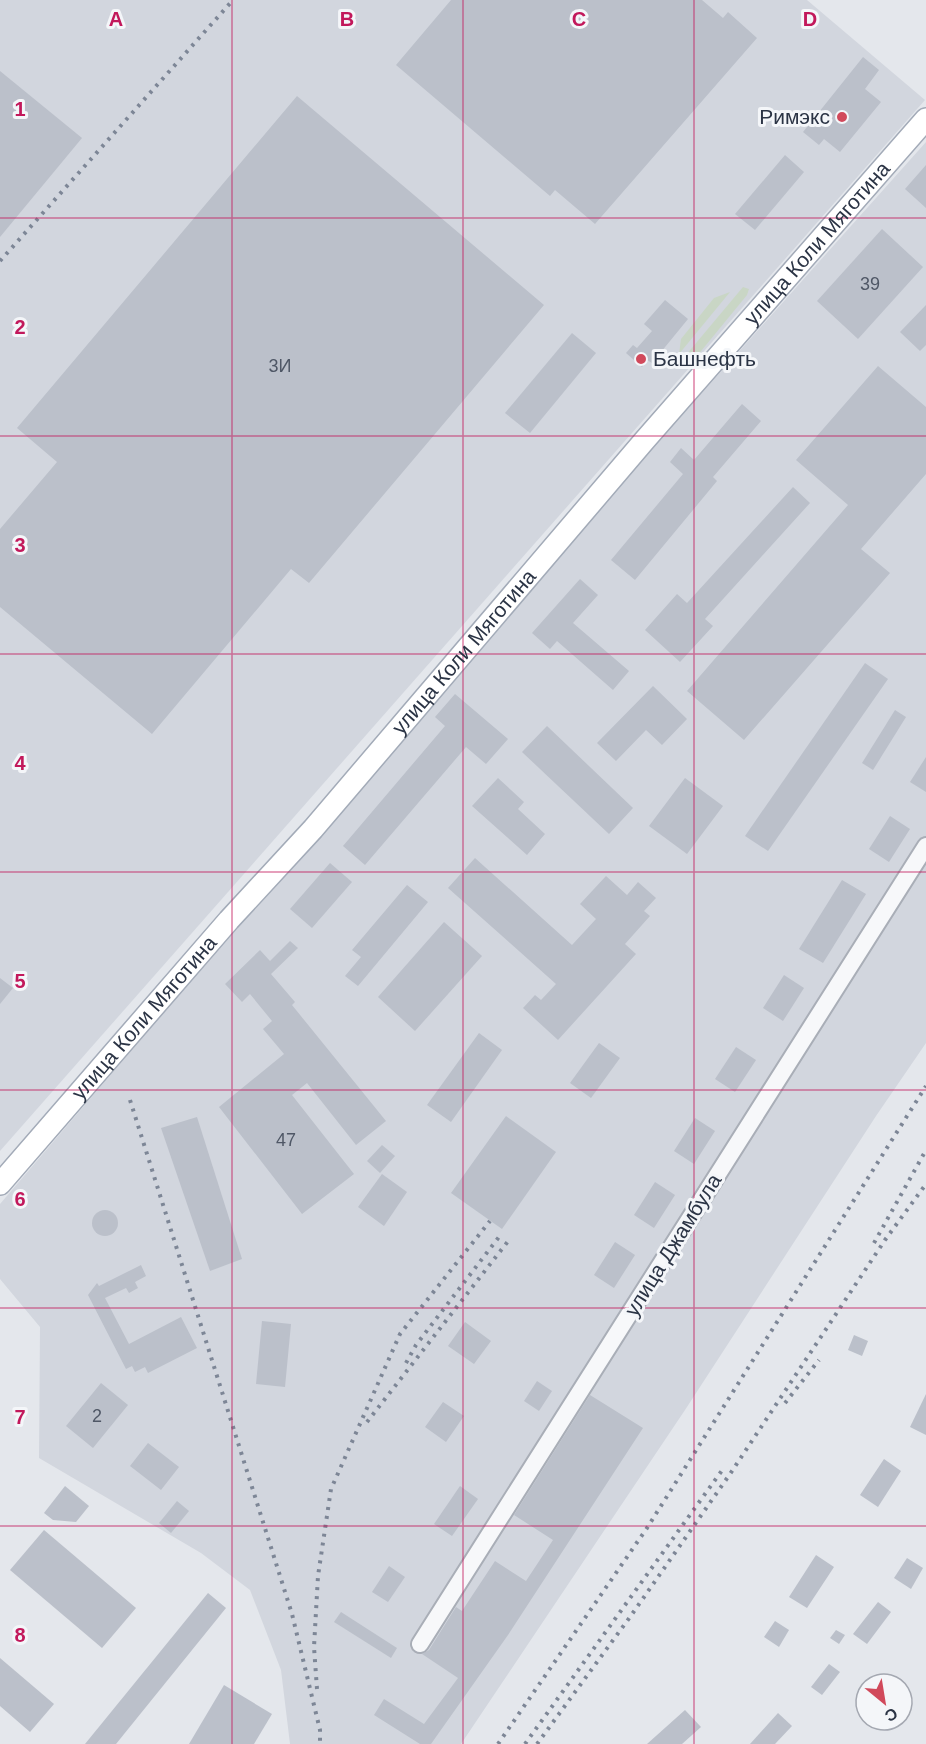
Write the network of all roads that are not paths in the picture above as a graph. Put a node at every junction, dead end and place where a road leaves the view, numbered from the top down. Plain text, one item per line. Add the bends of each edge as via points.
1 (926, 119) edge
2 (926, 846) edge
3 (0, 1184) edge
4 (420, 1644) dead end

1 - 3 main road, улица Коли Мяготина via 644,441 313,829
2 - 4 street, улица Джамбула

